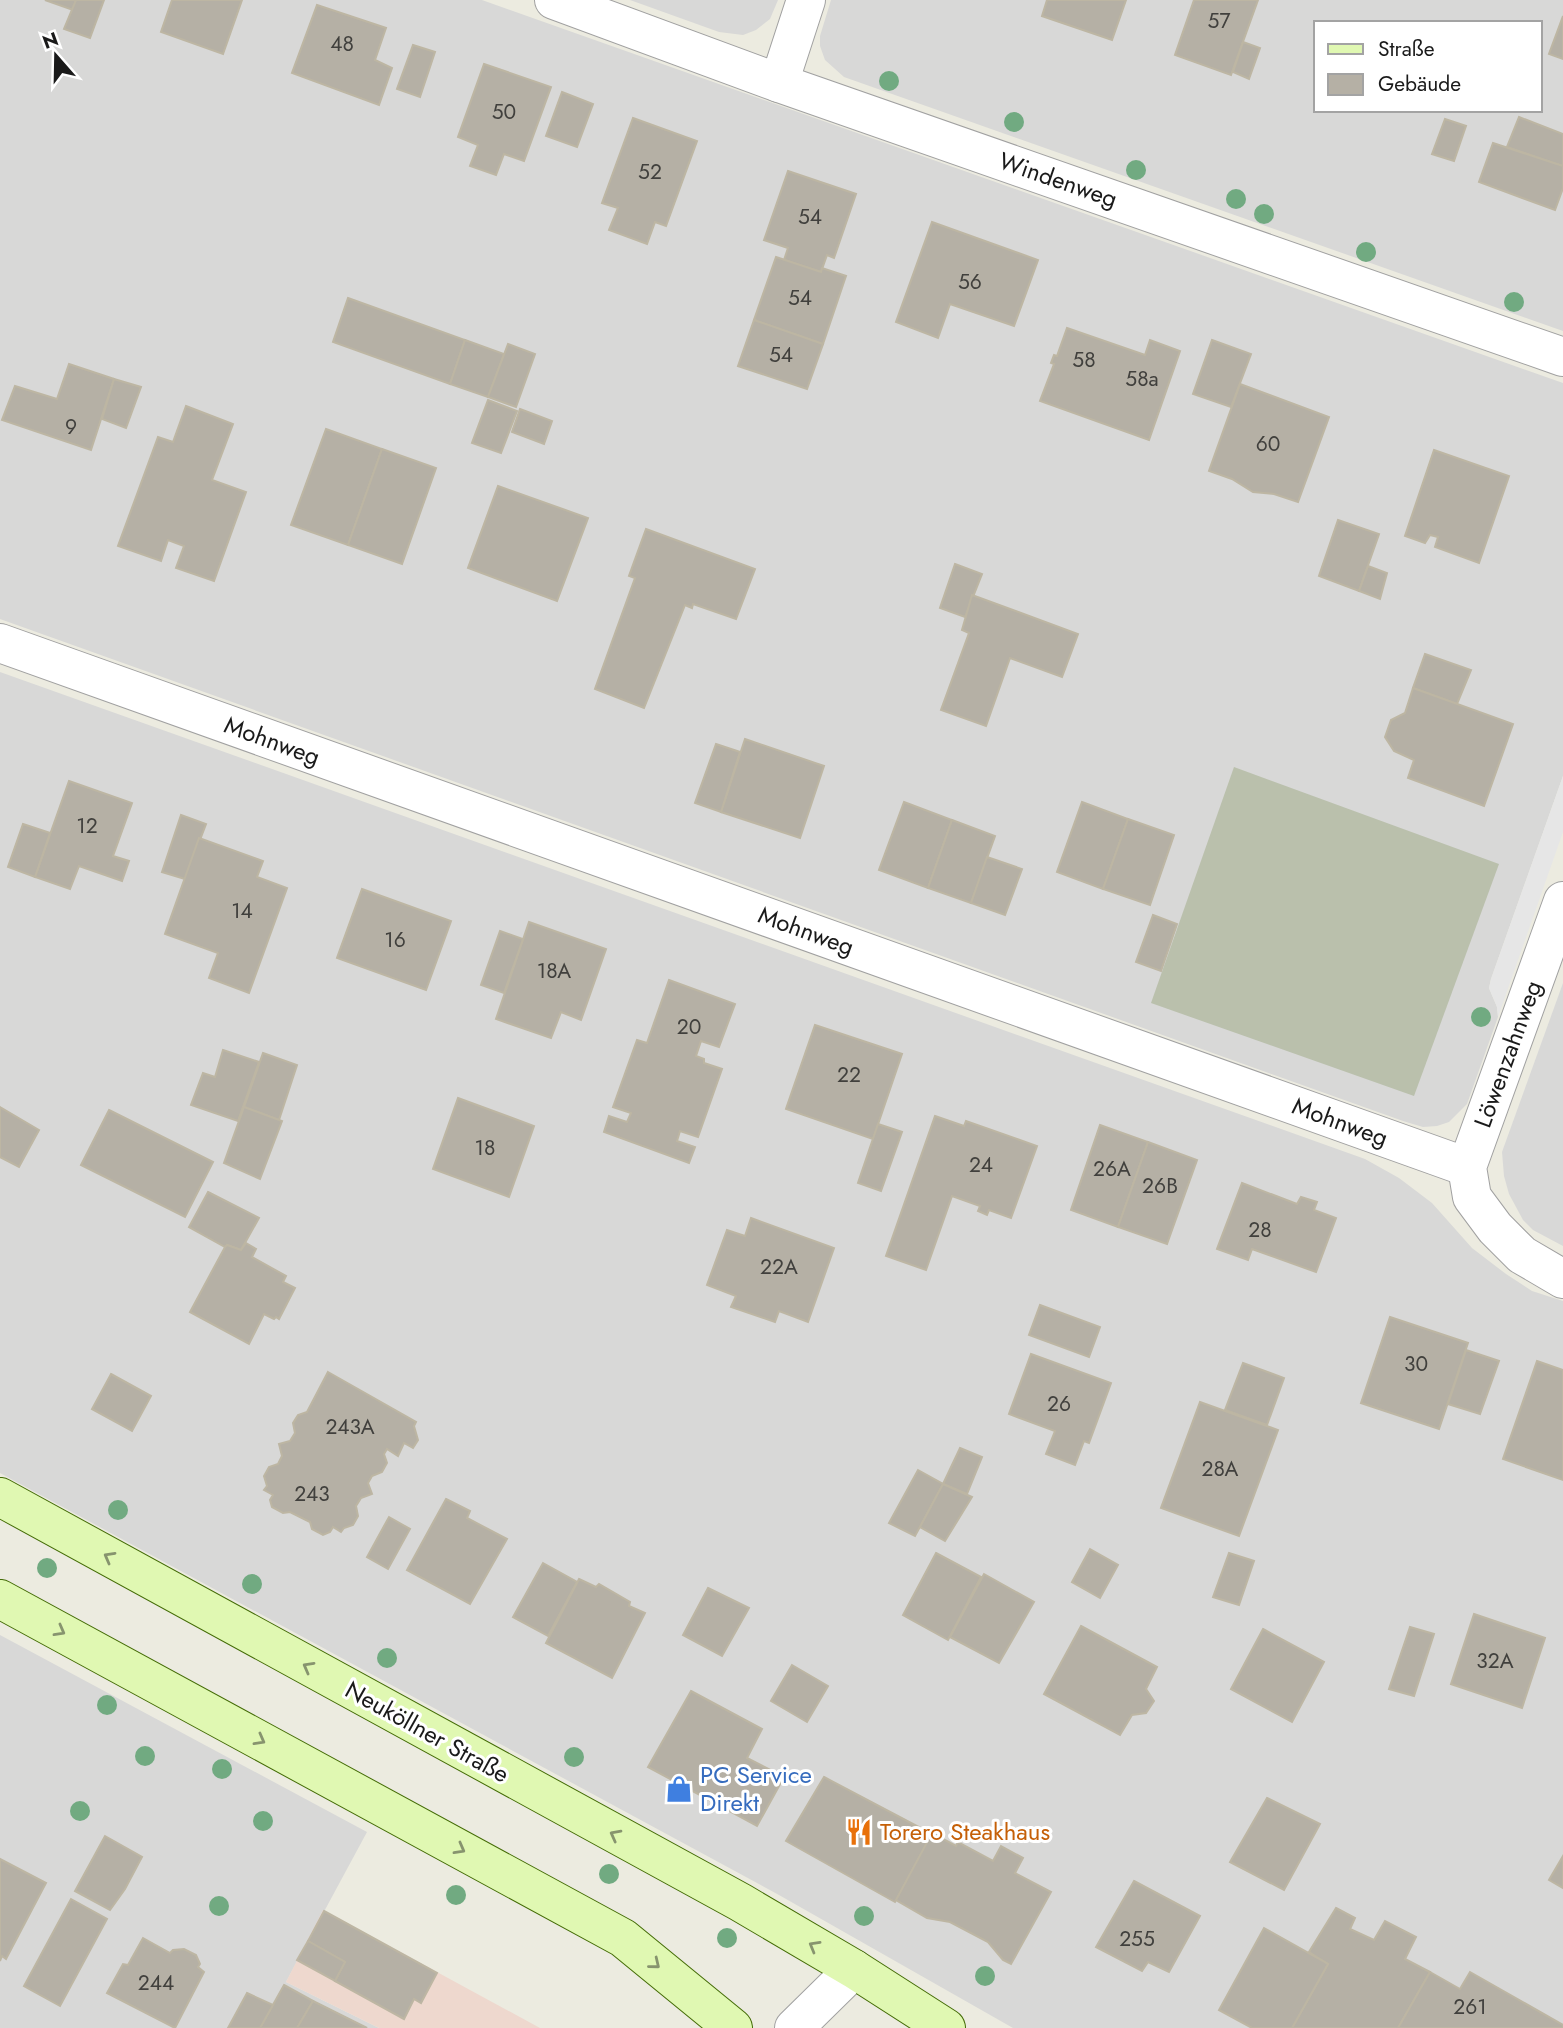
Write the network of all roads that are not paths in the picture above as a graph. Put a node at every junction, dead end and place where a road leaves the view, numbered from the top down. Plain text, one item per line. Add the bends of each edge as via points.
1 (554, 0) edge
2 (806, 0) edge
3 (779, 83) junction
4 (1563, 357) edge
5 (0, 643) edge
6 (1563, 901) edge
7 (1467, 1167) junction
8 (1563, 1279) edge
9 (0, 1497) edge
10 (0, 1599) edge
11 (853, 1969) junction
12 (733, 2028) edge
13 (794, 2028) edge
14 (946, 2028) edge

1 - 3 street, Windenweg
2 - 3 street
3 - 4 street, Windenweg
5 - 7 street, Mohnweg
6 - 7 street, Löwenzahnweg
7 - 8 street via 1472,1197 1494,1228 1522,1255
11 -> 9 main road, Neuköllner Straße via 740,1902
10 -> 12 main road via 623,1938
11 - 13 street
11 - 14 main road, Neuköllner Straße

